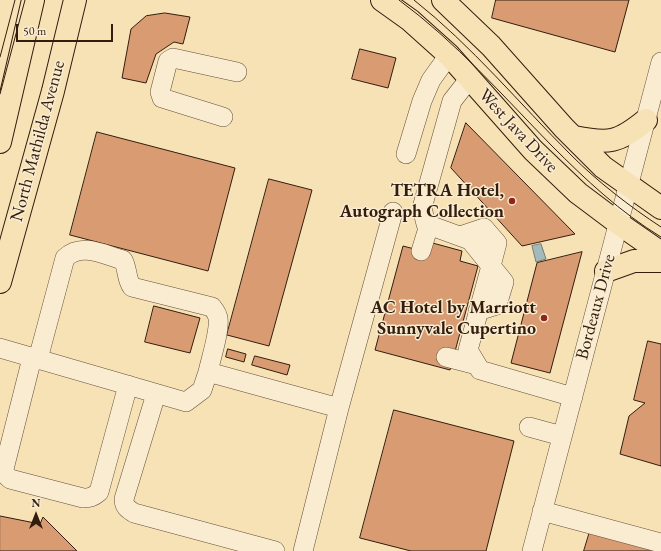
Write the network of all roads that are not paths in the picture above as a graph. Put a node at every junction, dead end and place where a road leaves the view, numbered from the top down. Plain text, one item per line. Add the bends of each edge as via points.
1 (34, 0) edge
2 (75, 0) edge
3 (382, 0) edge
4 (443, 0) edge
5 (449, 55) junction
6 (661, 62) edge
7 (237, 72) dead end
8 (470, 78) junction
9 (223, 117) dead end
10 (646, 120) junction
11 (574, 137) junction
12 (0, 142) edge
13 (406, 154) dead end
14 (629, 186) junction
15 (661, 208) edge
16 (393, 212) dead end
17 (618, 223) junction
18 (428, 224) junction
19 (421, 251) dead end
20 (661, 253) edge
21 (661, 261) edge
22 (606, 271) junction
23 (0, 282) edge
24 (0, 348) edge
25 (447, 354) dead end
26 (35, 358) junction
27 (474, 361) junction
28 (208, 372) junction
29 (128, 385) junction
30 (156, 394) junction
31 (573, 397) junction
32 (339, 408) junction
33 (529, 427) dead end
34 (562, 436) junction
35 (542, 511) junction
36 (661, 543) edge
37 (275, 551) edge
38 (303, 551) edge
39 (532, 551) edge

1 - 12 main road, North Mathilda Avenue
2 - 23 main road, North Mathilda Avenue via 53,91
3 - 5 main road, West Java Drive via 410,20
4 - 11 main road, West Java Drive via 491,46
5 - 8 main road, West Java Drive
5 - 13 street via 431,80 422,100
6 - 10 street, Bordeaux Drive
7 - 9 street via 173,58 168,60 160,92 162,98
8 - 17 main road, West Java Drive via 555,172
8 - 18 street via 452,100 422,208
10 - 11 main road via 630,133 605,142
10 - 14 street, Bordeaux Drive
11 - 14 main road, West Java Drive via 603,167
14 - 15 main road, West Java Drive
14 - 17 street, Bordeaux Drive
16 - 32 street
17 - 20 main road, West Java Drive
17 - 22 street, Bordeaux Drive
18 - 19 street
18 - 27 street via 470,240 491,266 468,350
21 - 22 main road via 634,261
22 - 31 street, Bordeaux Drive
24 - 26 street
25 - 27 street
26 - 28 street via 65,258 73,252 86,249 123,260 132,287 212,307 218,318 218,327
26 - 29 street
26 - 29 street via 4,469 4,473 10,479 82,498 94,496 99,492
27 - 31 street via 480,370
28 - 30 street via 202,390 186,402
28 - 32 street
29 - 30 street
30 - 37 street via 124,499 127,508 134,513
31 - 34 street, Bordeaux Drive
32 - 38 street
33 - 34 street
34 - 35 street, Bordeaux Drive
35 - 36 street
35 - 39 street, Bordeaux Drive

